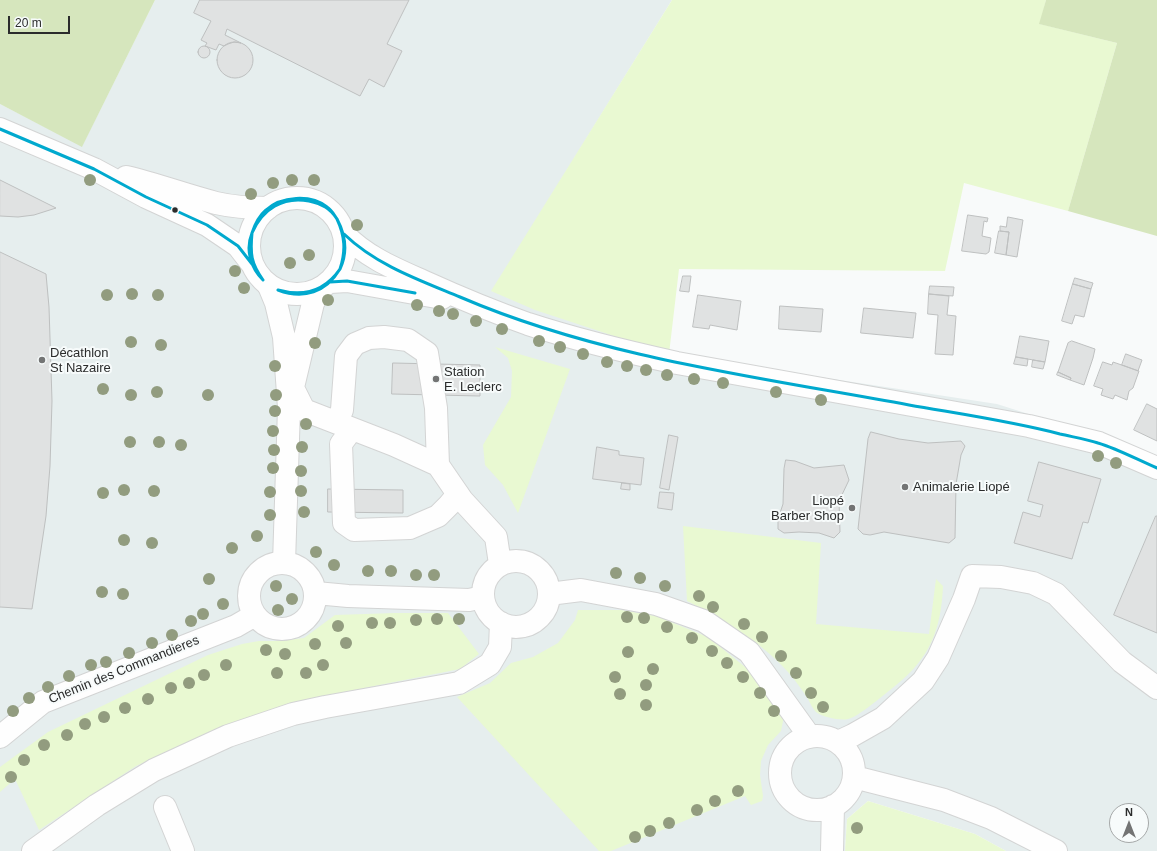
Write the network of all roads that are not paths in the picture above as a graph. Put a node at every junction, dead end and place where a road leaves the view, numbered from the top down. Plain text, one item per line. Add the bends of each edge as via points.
1 (0, 129) edge
2 (94, 169) junction
3 (268, 208) junction
4 (344, 234) junction
5 (252, 264) junction
6 (326, 285) junction
7 (269, 286) junction
8 (477, 305) junction
9 (291, 398) junction
10 (344, 426) junction
11 (438, 465) junction
12 (1157, 468) edge
13 (458, 494) junction
14 (284, 563) junction
15 (500, 564) junction
16 (316, 593) junction
17 (549, 594) junction
18 (483, 598) junction
19 (255, 615) junction
20 (501, 623) junction
21 (1157, 688) edge
22 (0, 737) edge
23 (810, 737) junction
24 (838, 742) junction
25 (854, 778) junction
26 (833, 806) junction
27 (165, 807) dead end
28 (33, 851) edge
29 (183, 851) edge
30 (832, 851) edge
31 (1056, 851) edge

1 - 2 street
2 - 3 street via 216,203
2 - 5 street via 207,225 238,246
3 - 4 street via 286,200 304,199 326,206 336,217
3 - 5 street via 255,223 249,244
4 - 6 street via 345,252 341,268
4 - 8 street via 354,245 386,264
5 - 7 street
6 - 7 street via 304,294 286,293
6 - 8 street via 347,281
6 - 9 street via 313,302
7 - 9 street via 284,337
8 - 12 street via 528,324 623,351 1029,426 1099,443
9 - 10 street via 304,410
9 - 14 street
10 - 11 street
10 - 11 street via 342,410 346,356 356,344 369,338 408,340 427,353 436,408
10 - 13 street via 341,444 344,523 354,530 410,528 438,516
11 - 13 street
13 - 15 street via 496,537
14 - 16 street via 306,572
14 - 19 street via 272,564 262,569 254,578 250,589 250,604
15 - 17 street via 519,561 537,568 548,584
15 - 18 street via 486,578
16 - 18 street via 469,600
16 - 19 street via 313,609 307,619 298,626 274,628 263,623
17 - 20 street via 547,605 533,622 523,626
17 - 23 street via 582,590 656,604 704,622 749,652
18 - 20 street via 492,617
19 - 22 street, Chemin des Commandieres via 236,626 44,702
20 - 28 street via 500,647 490,664 459,683 293,714 228,736 154,770 97,805
21 - 24 street via 1122,662 1056,594 1033,583 1001,577 972,576 938,658 923,681 883,718
23 - 24 street via 826,737
23 - 26 street via 792,745 784,755 780,771 781,784 794,802 808,809 821,810
24 - 25 street via 849,754
25 - 26 street via 844,799
25 - 31 street via 944,800 991,818
26 - 30 street
27 - 29 street

